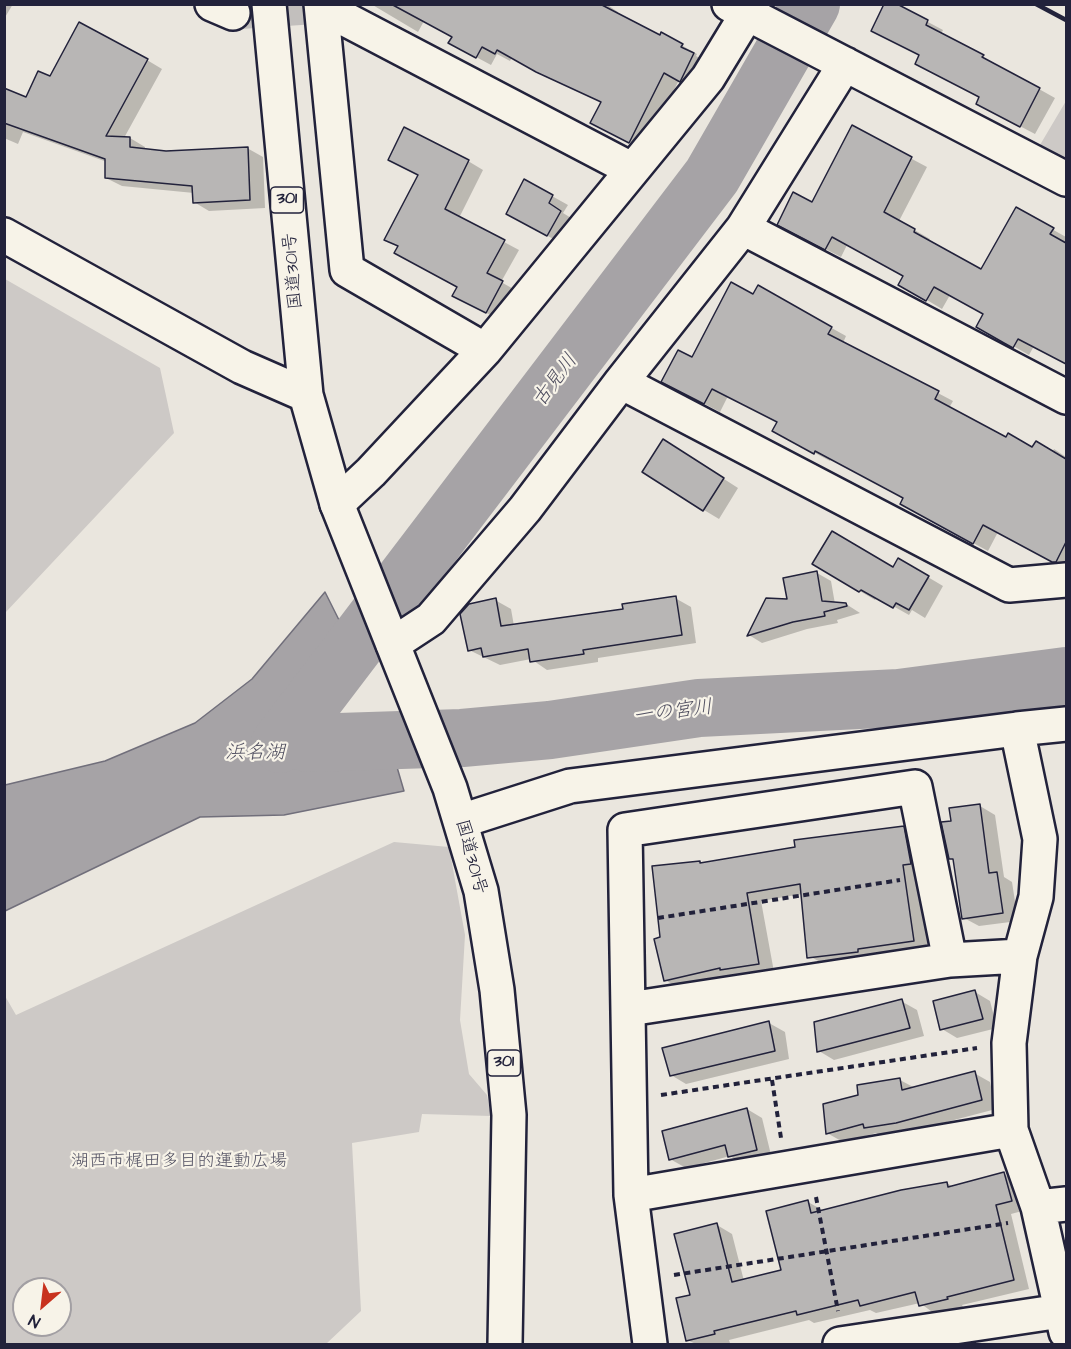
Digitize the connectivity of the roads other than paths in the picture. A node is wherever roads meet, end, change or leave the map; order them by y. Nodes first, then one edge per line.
1 (269, 4) edge
2 (321, 6) edge
3 (746, 13) edge
4 (845, 64) junction
5 (631, 169) junction
6 (1066, 179) edge
7 (743, 228) junction
8 (4, 235) edge
9 (485, 350) junction
10 (621, 382) junction
11 (306, 394) junction
12 (1066, 397) edge
13 (337, 504) junction
14 (1066, 580) edge
15 (390, 637) junction
16 (1066, 724) edge
17 (1017, 729) junction
18 (461, 821) junction
19 (1020, 956) junction
20 (950, 960) junction
21 (630, 1010) junction
22 (1011, 1130) junction
23 (631, 1195) junction
24 (1049, 1210) edge
25 (1064, 1321) edge
26 (506, 1344) edge
27 (650, 1344) edge
28 (842, 1344) edge

1 - 11 main road, 国道301号 / 301
2 - 5 main road
2 - 9 main road
3 - 4 main road
3 - 5 main road
4 - 6 main road
4 - 7 main road
5 - 9 main road
7 - 10 main road
7 - 12 main road
8 - 11 main road
9 - 13 main road
10 - 14 main road
10 - 15 main road
11 - 13 main road, 国道301号 / 301
13 - 15 main road, 国道301号 / 301
15 - 18 main road, 国道301号 / 301
16 - 17 main road
17 - 18 main road
17 - 19 main road
18 - 26 main road, 国道301号 / 301
19 - 20 main road
19 - 22 main road
20 - 21 main road
20 - 21 main road
21 - 23 main road
22 - 23 main road
22 - 24 main road
23 - 27 main road
24 - 25 main road
25 - 28 main road

